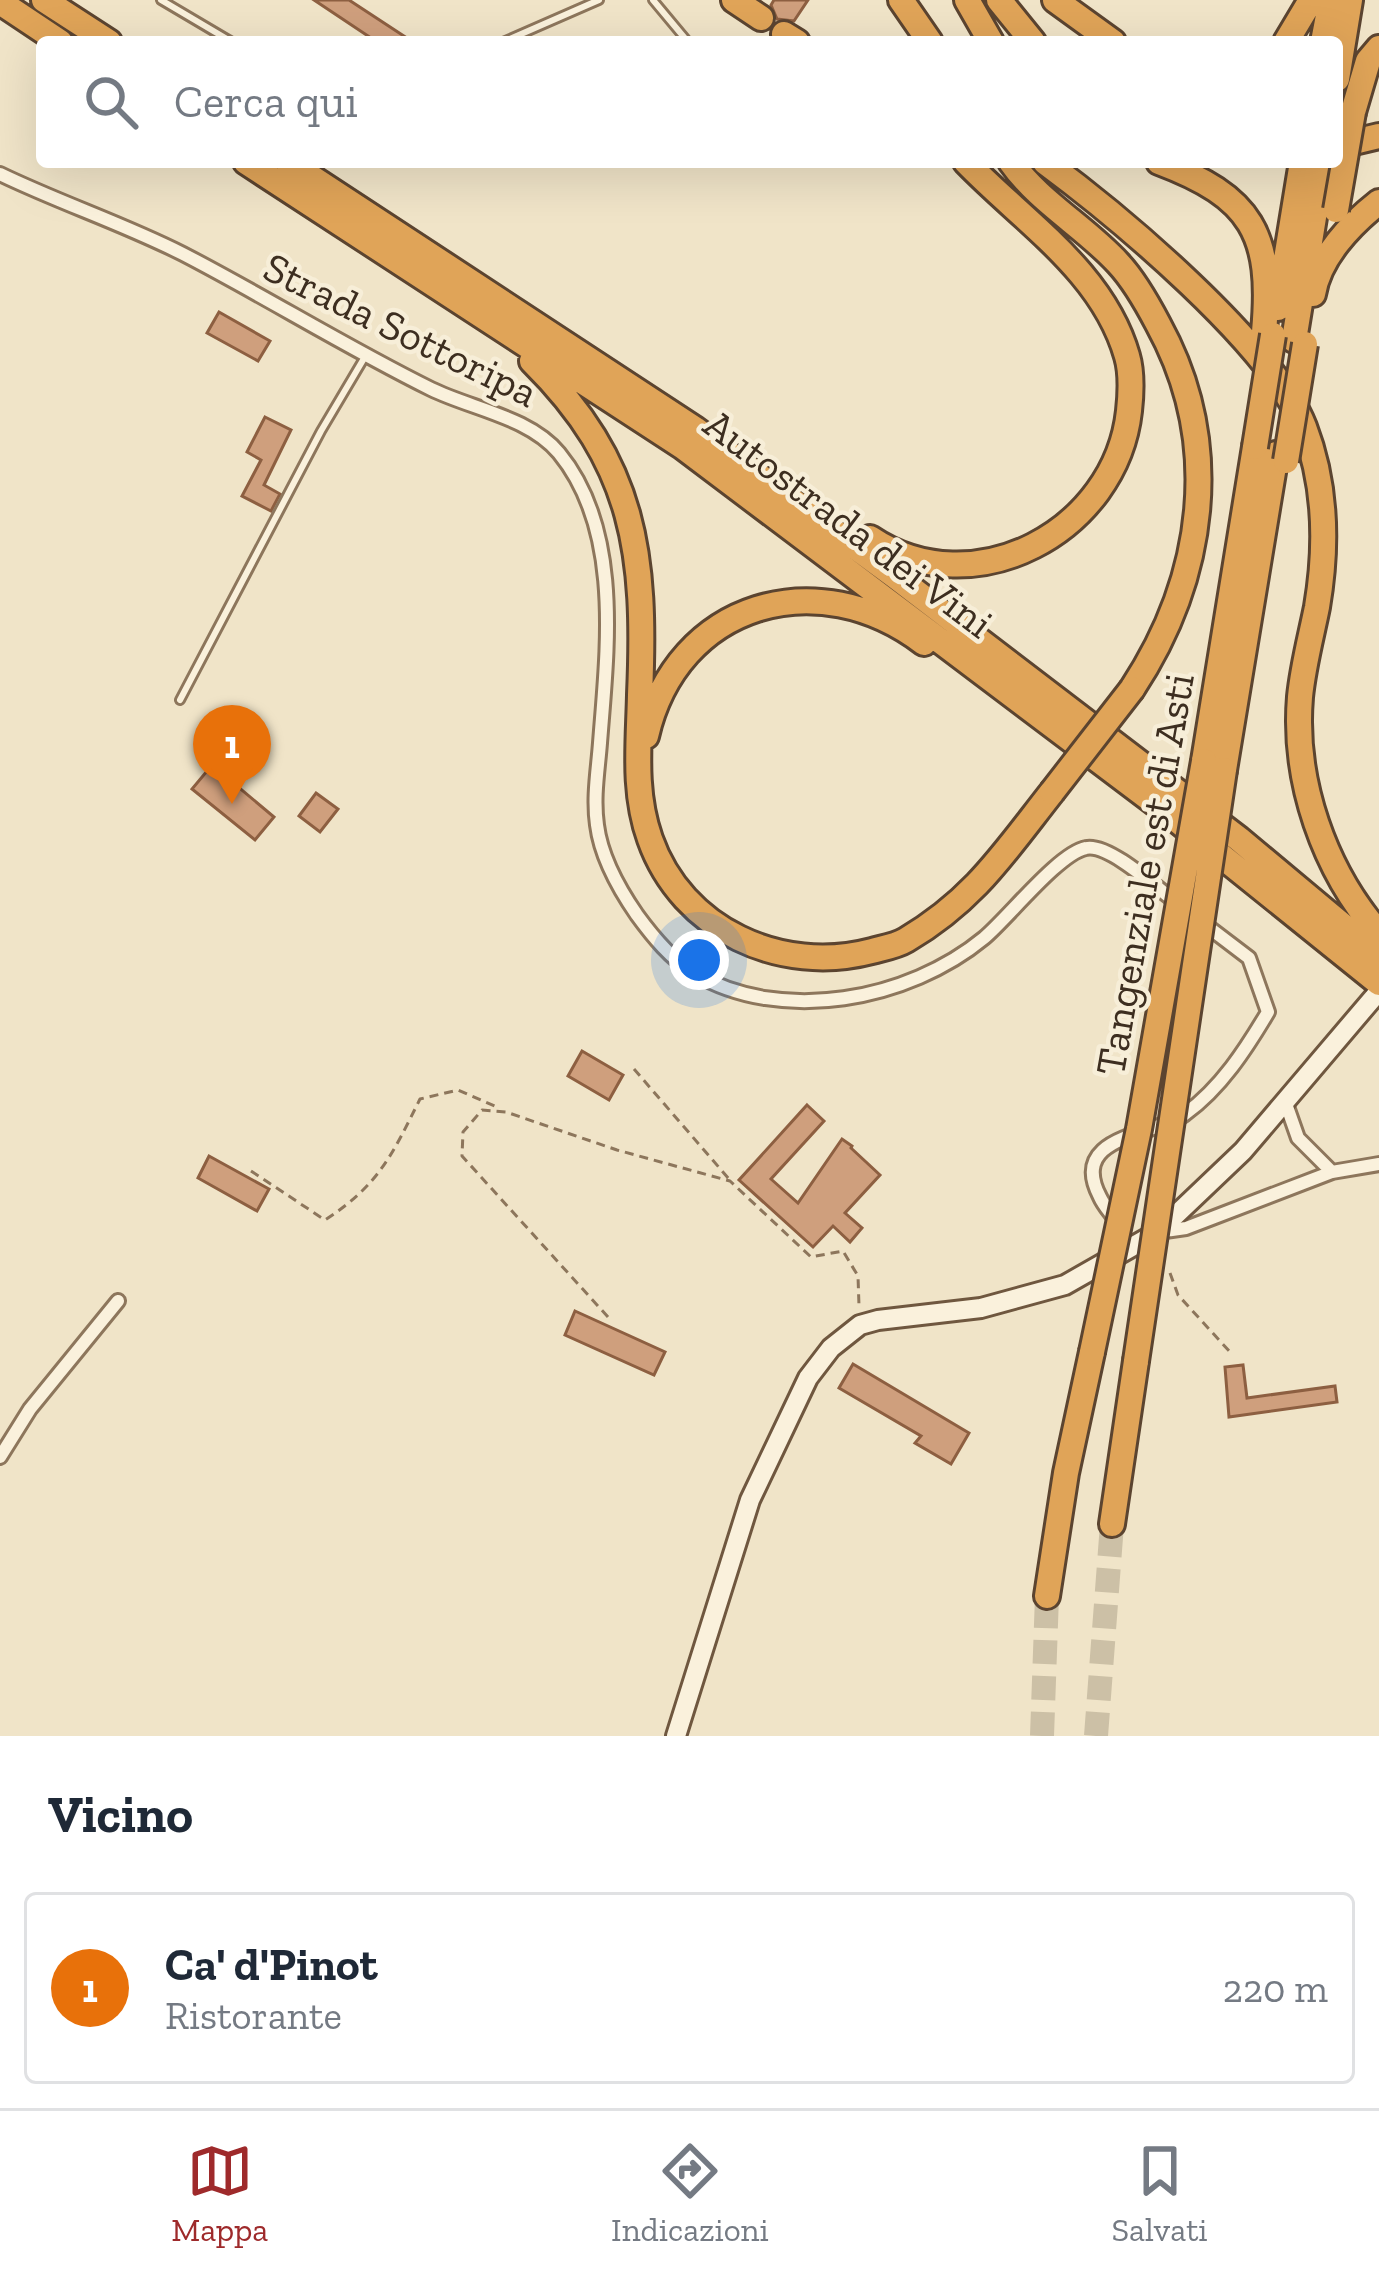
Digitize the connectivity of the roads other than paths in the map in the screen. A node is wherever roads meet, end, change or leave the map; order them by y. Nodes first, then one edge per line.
1 (44, 0) edge
2 (161, 0) edge
3 (599, 0) edge
4 (653, 0) edge
5 (734, 0) edge
6 (901, 0) edge
7 (967, 0) edge
8 (999, 0) edge
9 (1055, 0) edge
10 (1311, 0) edge
11 (1330, 0) edge
12 (1350, 0) edge
13 (0, 2) edge
14 (761, 18) dead end
15 (51, 36) edge
16 (100, 36) edge
17 (222, 36) edge
18 (516, 36) edge
19 (683, 36) edge
20 (926, 36) edge
21 (988, 36) edge
22 (1028, 36) edge
23 (1105, 36) edge
24 (1290, 36) edge
25 (1324, 36) edge
26 (1343, 43) edge
27 (1379, 48) edge
28 (1379, 136) edge
29 (1343, 137) edge
30 (1343, 145) edge
31 (239, 168) edge
32 (254, 168) edge
33 (297, 168) edge
34 (975, 168) edge
35 (980, 168) edge
36 (1017, 168) edge
37 (1052, 168) edge
38 (1172, 168) edge
39 (1304, 168) edge
40 (1322, 168) edge
41 (1331, 168) edge
42 (0, 174) edge
43 (1379, 202) edge
44 (1316, 206) junction
45 (1069, 219) junction
46 (1315, 280) junction
47 (1284, 337) junction
48 (366, 356) junction
49 (695, 429) junction
50 (180, 700) dead end
51 (1214, 765) junction
52 (638, 773) junction
53 (1163, 809) junction
54 (1379, 933) edge
55 (1379, 956) edge
56 (1379, 987) edge
57 (1285, 1101) junction
58 (1379, 1164) edge
59 (1332, 1172) junction
60 (1162, 1232) junction
61 (1128, 1250) junction
62 (118, 1301) dead end
63 (0, 1457) edge
64 (1112, 1524) tunnel mouth
65 (1048, 1596) tunnel mouth
66 (676, 1736) edge

1 - 16 highway
2 - 17 lane
3 - 18 lane
4 - 19 lane
5 - 14 highway
6 - 20 highway
7 - 21 highway
8 - 22 highway
9 - 23 highway
10 - 24 highway
11 - 25 highway
12 - 26 highway
13 - 15 highway
27 - 29 highway, bridge
28 - 30 highway
31 - 52 highway
32 - 53 highway, Autostrada dei Vini
33 - 49 highway, Autostrada dei Vini
34 - 49 highway
35 - 45 highway
36 - 45 highway
37 - 54 highway
38 - 47 highway
39 - 44 highway, Tangenziale est di Asti
40 - 44 highway, Tangenziale est di Asti
41 - 44 highway, bridge
42 - 48 street, Strada Sottoripa
43 - 46 highway
44 - 46 highway
44 - 47 highway, Tangenziale est di Asti
45 - 52 highway, bridge
46 - 47 highway
47 - 51 highway, Tangenziale est di Asti
48 - 50 lane
48 - 61 street, Strada Sottoripa
49 - 55 highway, Autostrada dei Vini
51 - 64 highway, Tangenziale est di Asti, bridge
51 - 65 highway, Tangenziale est di Asti, bridge
52 - 53 highway
53 - 56 highway, Autostrada dei Vini
56 - 57 street
57 - 59 street
57 - 60 street
58 - 59 street
59 - 60 street
60 - 61 street
61 - 66 street
62 - 63 street

